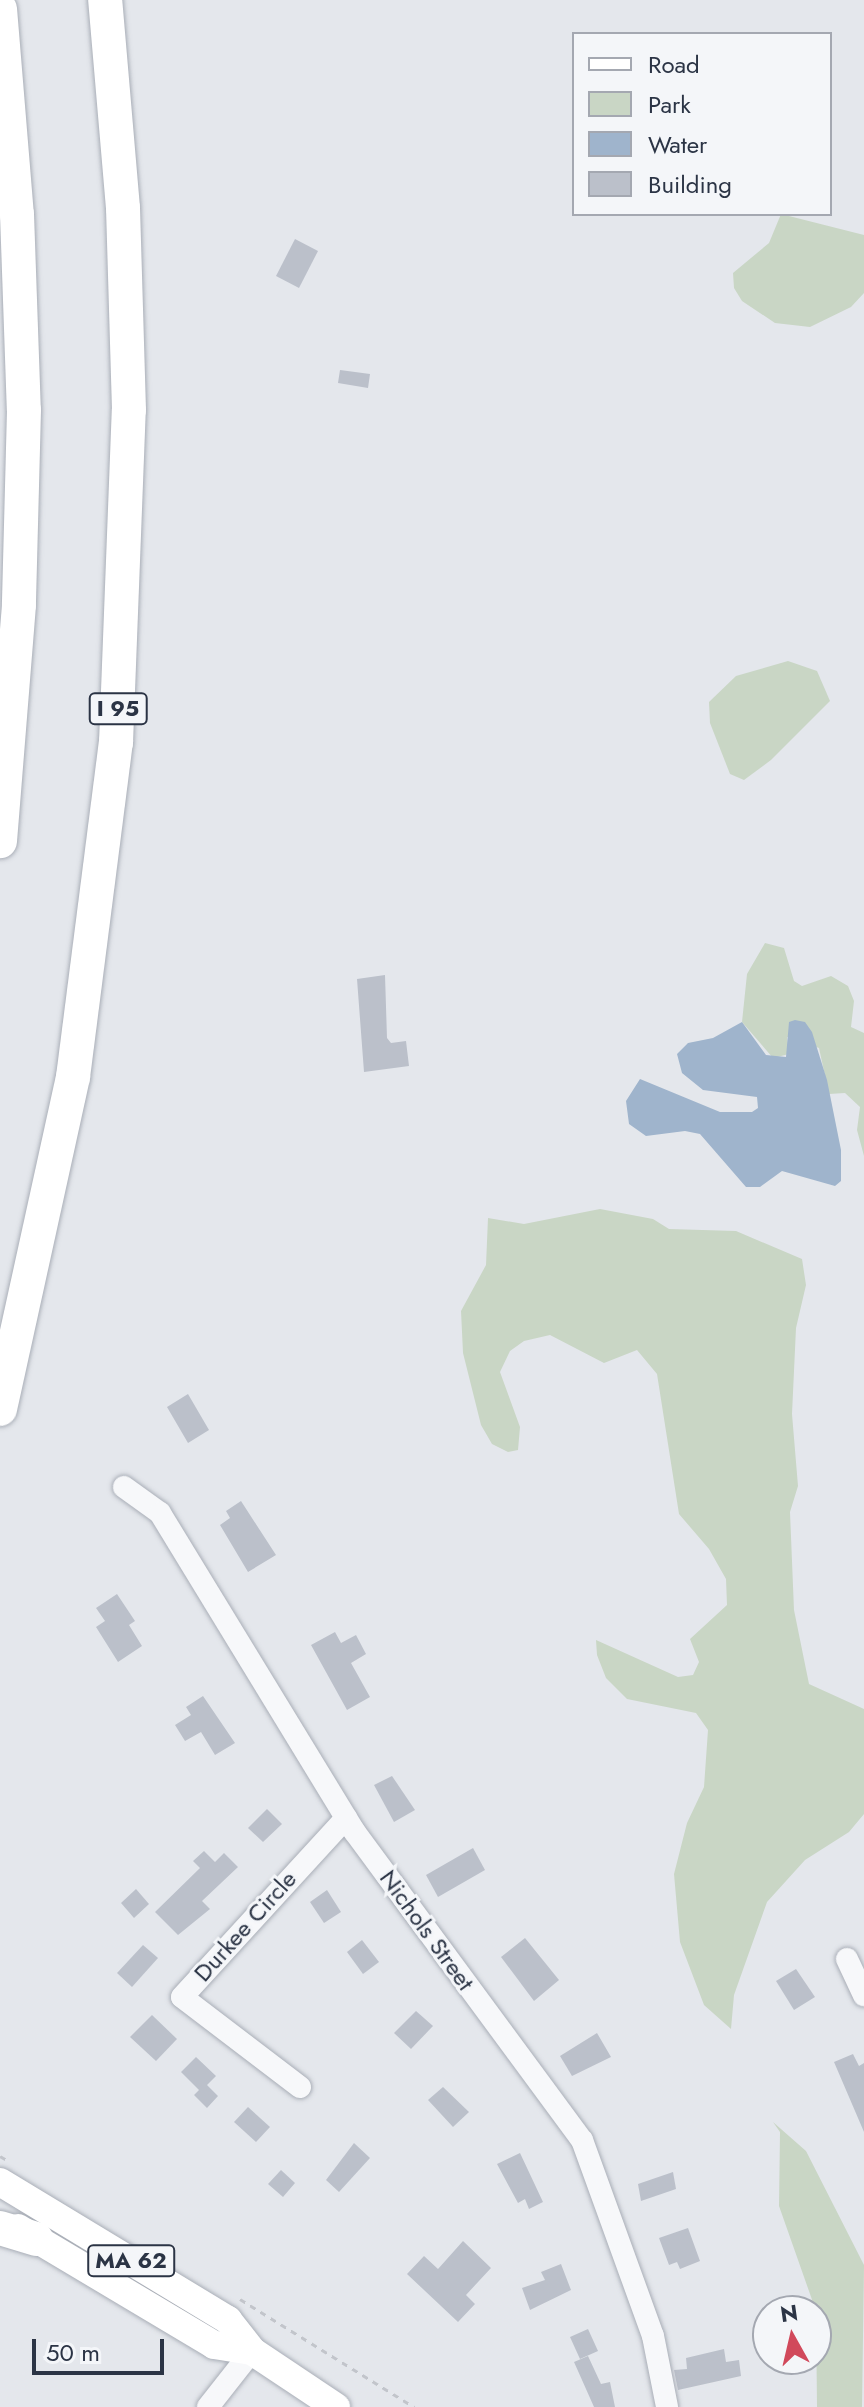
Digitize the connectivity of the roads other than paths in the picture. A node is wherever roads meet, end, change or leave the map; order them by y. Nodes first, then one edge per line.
1 (105, 0) edge
2 (0, 9) edge
3 (0, 841) edge
4 (0, 1409) edge
5 (124, 1487) dead end
6 (346, 1818) junction
7 (847, 1959) dead end
8 (864, 1995) edge
9 (300, 2087) dead end
10 (0, 2182) edge
11 (0, 2217) edge
12 (0, 2228) edge
13 (36, 2239) junction
14 (252, 2351) junction
15 (208, 2407) edge
16 (336, 2407) edge
17 (667, 2407) edge

1 - 4 highway, I 95
2 - 3 highway
5 - 6 street, Nichols Street
6 - 9 street, Durkee Circle
6 - 17 street, Nichols Street
7 - 8 street
10 - 14 main road, MA 62
11 - 13 main road, MA 62
12 - 13 highway
13 - 14 main road, MA 62
14 - 15 street
14 - 16 main road, MA 62

